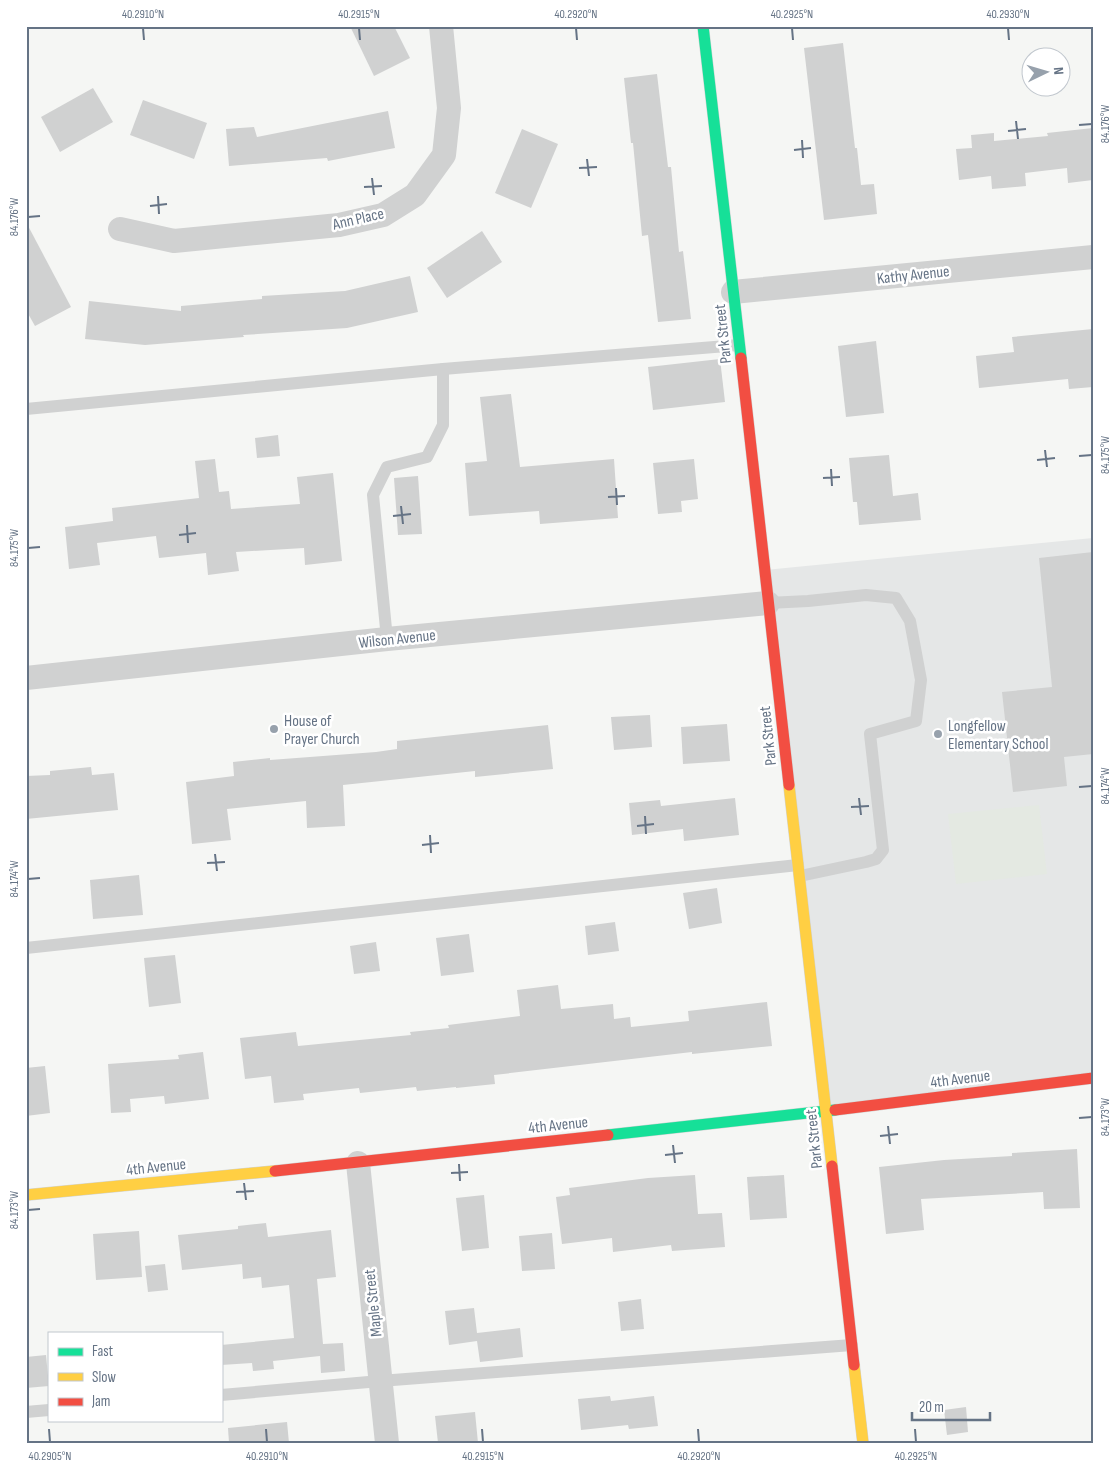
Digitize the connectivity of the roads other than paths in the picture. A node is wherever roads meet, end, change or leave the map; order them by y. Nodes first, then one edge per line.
1 (441, 26) edge
2 (703, 26) edge
3 (120, 229) dead end
4 (1093, 256) edge
5 (733, 292) junction
6 (739, 345) junction
7 (443, 369) junction
8 (26, 409) edge
9 (768, 603) junction
10 (387, 639) junction
11 (26, 678) edge
12 (799, 871) junction
13 (26, 948) edge
14 (1093, 1078) edge
15 (826, 1111) junction
16 (358, 1163) junction
17 (26, 1195) edge
18 (852, 1345) junction
19 (380, 1381) junction
20 (222, 1395) edge
21 (48, 1410) edge
22 (26, 1412) edge
23 (387, 1443) edge
24 (863, 1443) edge

1 - 3 street, Ann Place
2 - 5 street, Park Street
4 - 5 street, Kathy Avenue
5 - 6 street, Park Street
6 - 7 lane
6 - 9 street, Park Street
7 - 8 lane
7 - 10 lane
9 - 10 street, Wilson Avenue
9 - 12 street, Park Street
9 - 12 lane
10 - 11 street, Wilson Avenue
12 - 13 lane
12 - 15 street, Park Street
14 - 15 street, 4th Avenue
15 - 16 street, 4th Avenue
15 - 18 street, Park Street
16 - 17 street, 4th Avenue
16 - 19 street, Maple Street
18 - 19 lane
18 - 24 street, Park Street
19 - 20 lane
19 - 23 street, Maple Street
21 - 22 lane

